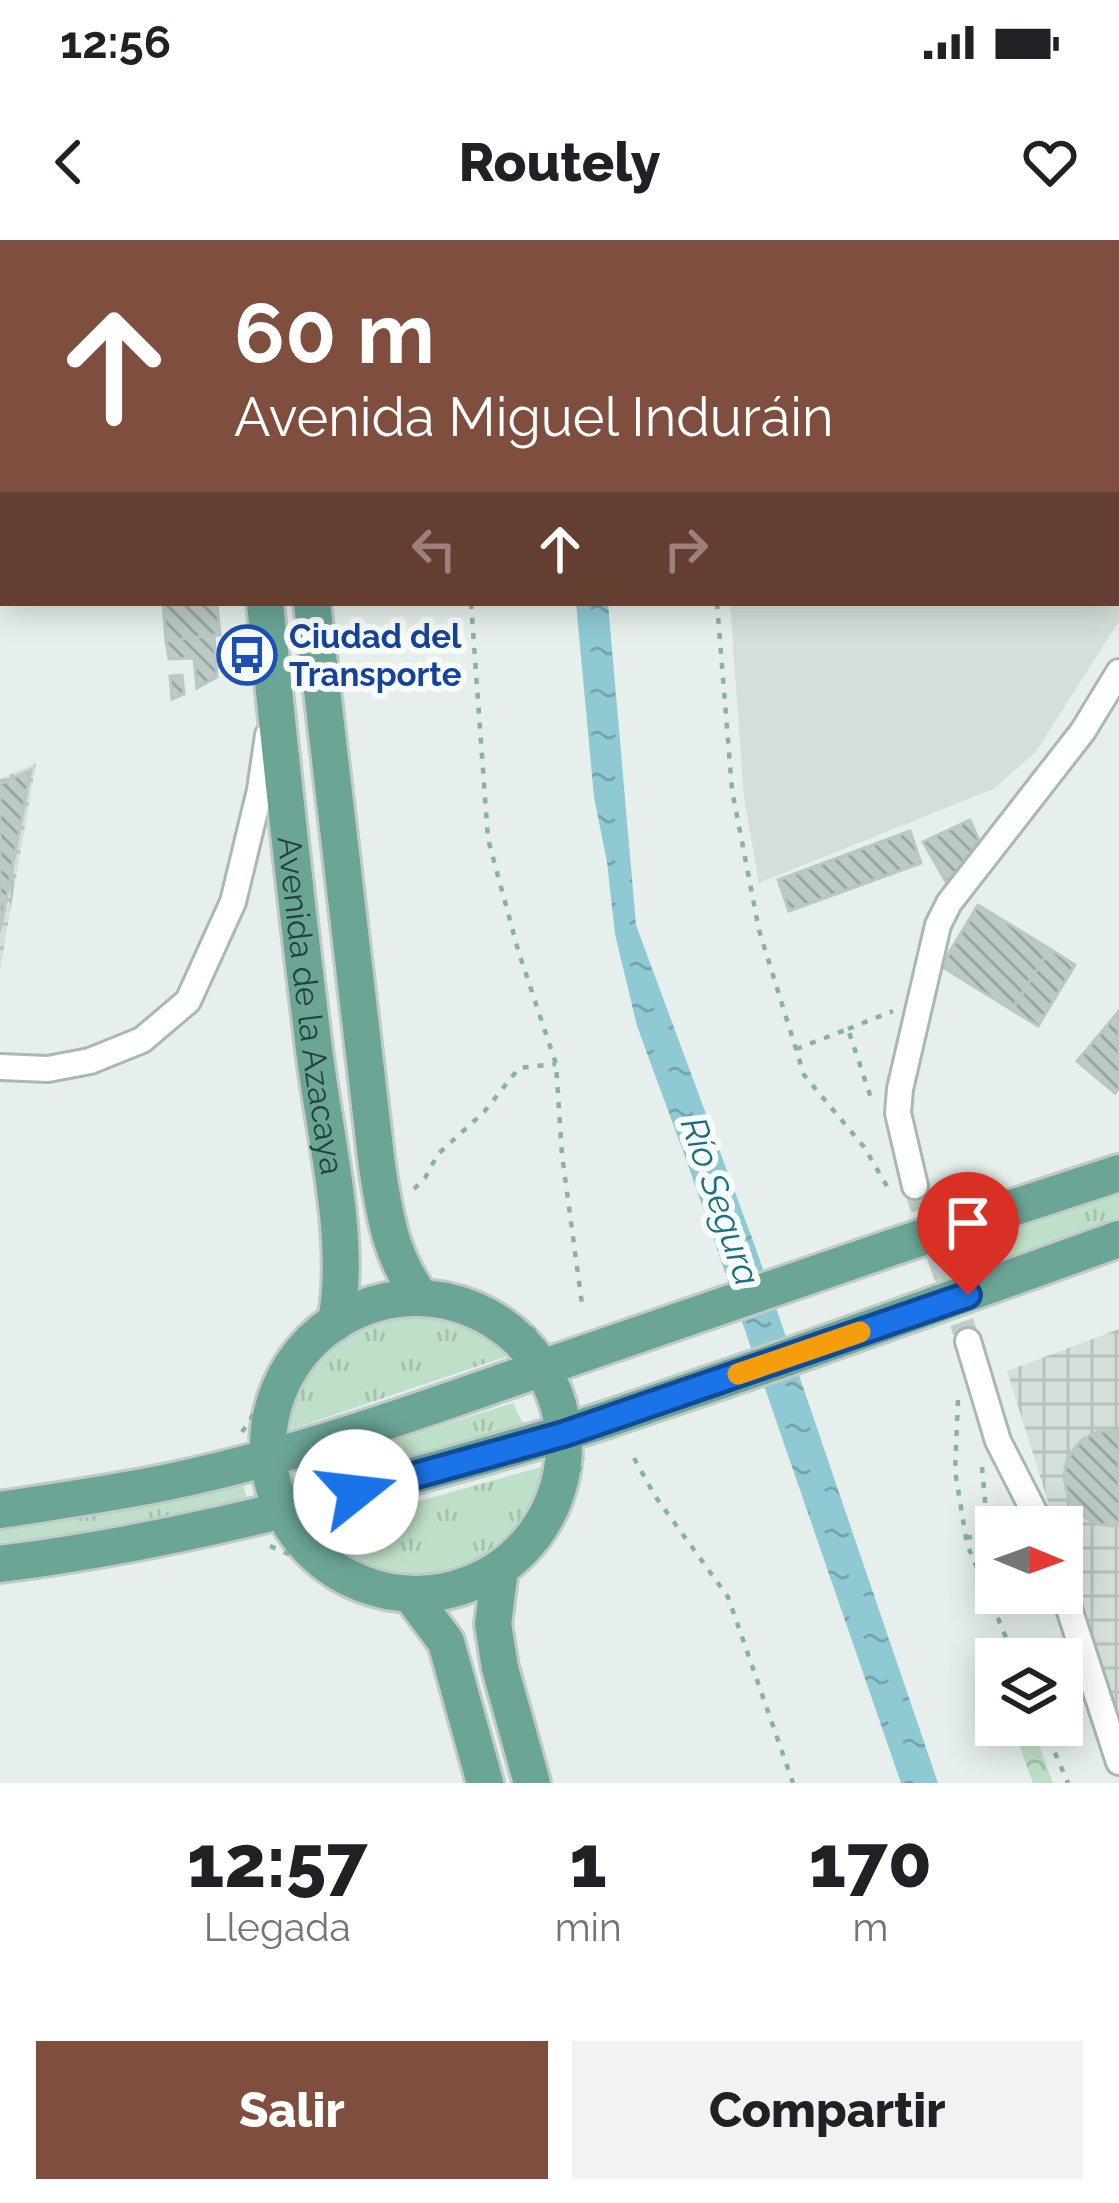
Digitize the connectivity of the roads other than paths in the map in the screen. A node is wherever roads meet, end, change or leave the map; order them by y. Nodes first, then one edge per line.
1 (265, 606) edge
2 (312, 606) edge
3 (1119, 672) edge
4 (274, 691) junction
5 (0, 1067) edge
6 (1119, 1173) edge
7 (903, 1189) tunnel mouth
8 (1119, 1239) edge
9 (421, 1298) junction
10 (336, 1322) junction
11 (968, 1341) tunnel mouth
12 (543, 1369) junction
13 (564, 1434) junction
14 (269, 1457) junction
15 (1031, 1506) edge
16 (0, 1510) edge
17 (283, 1510) junction
18 (0, 1564) edge
19 (500, 1568) junction
20 (411, 1595) junction
21 (1071, 1614) edge
22 (1119, 1762) edge
23 (485, 1783) edge
24 (532, 1783) edge

1 - 4 main road, Avenida de la Azacaya
2 - 9 main road, Avenida de la Azacaya
3 - 7 street
4 - 5 street
4 - 10 main road, Avenida de la Azacaya
6 - 12 main road, bridge
8 - 13 main road, bridge
9 - 10 main road
9 - 12 main road
10 - 14 main road
11 - 15 street
12 - 13 main road
12 - 14 main road
13 - 17 main road
13 - 19 main road
14 - 16 main road
14 - 17 main road
17 - 18 main road
17 - 20 main road
19 - 20 main road
19 - 24 main road
20 - 23 main road
21 - 22 street

